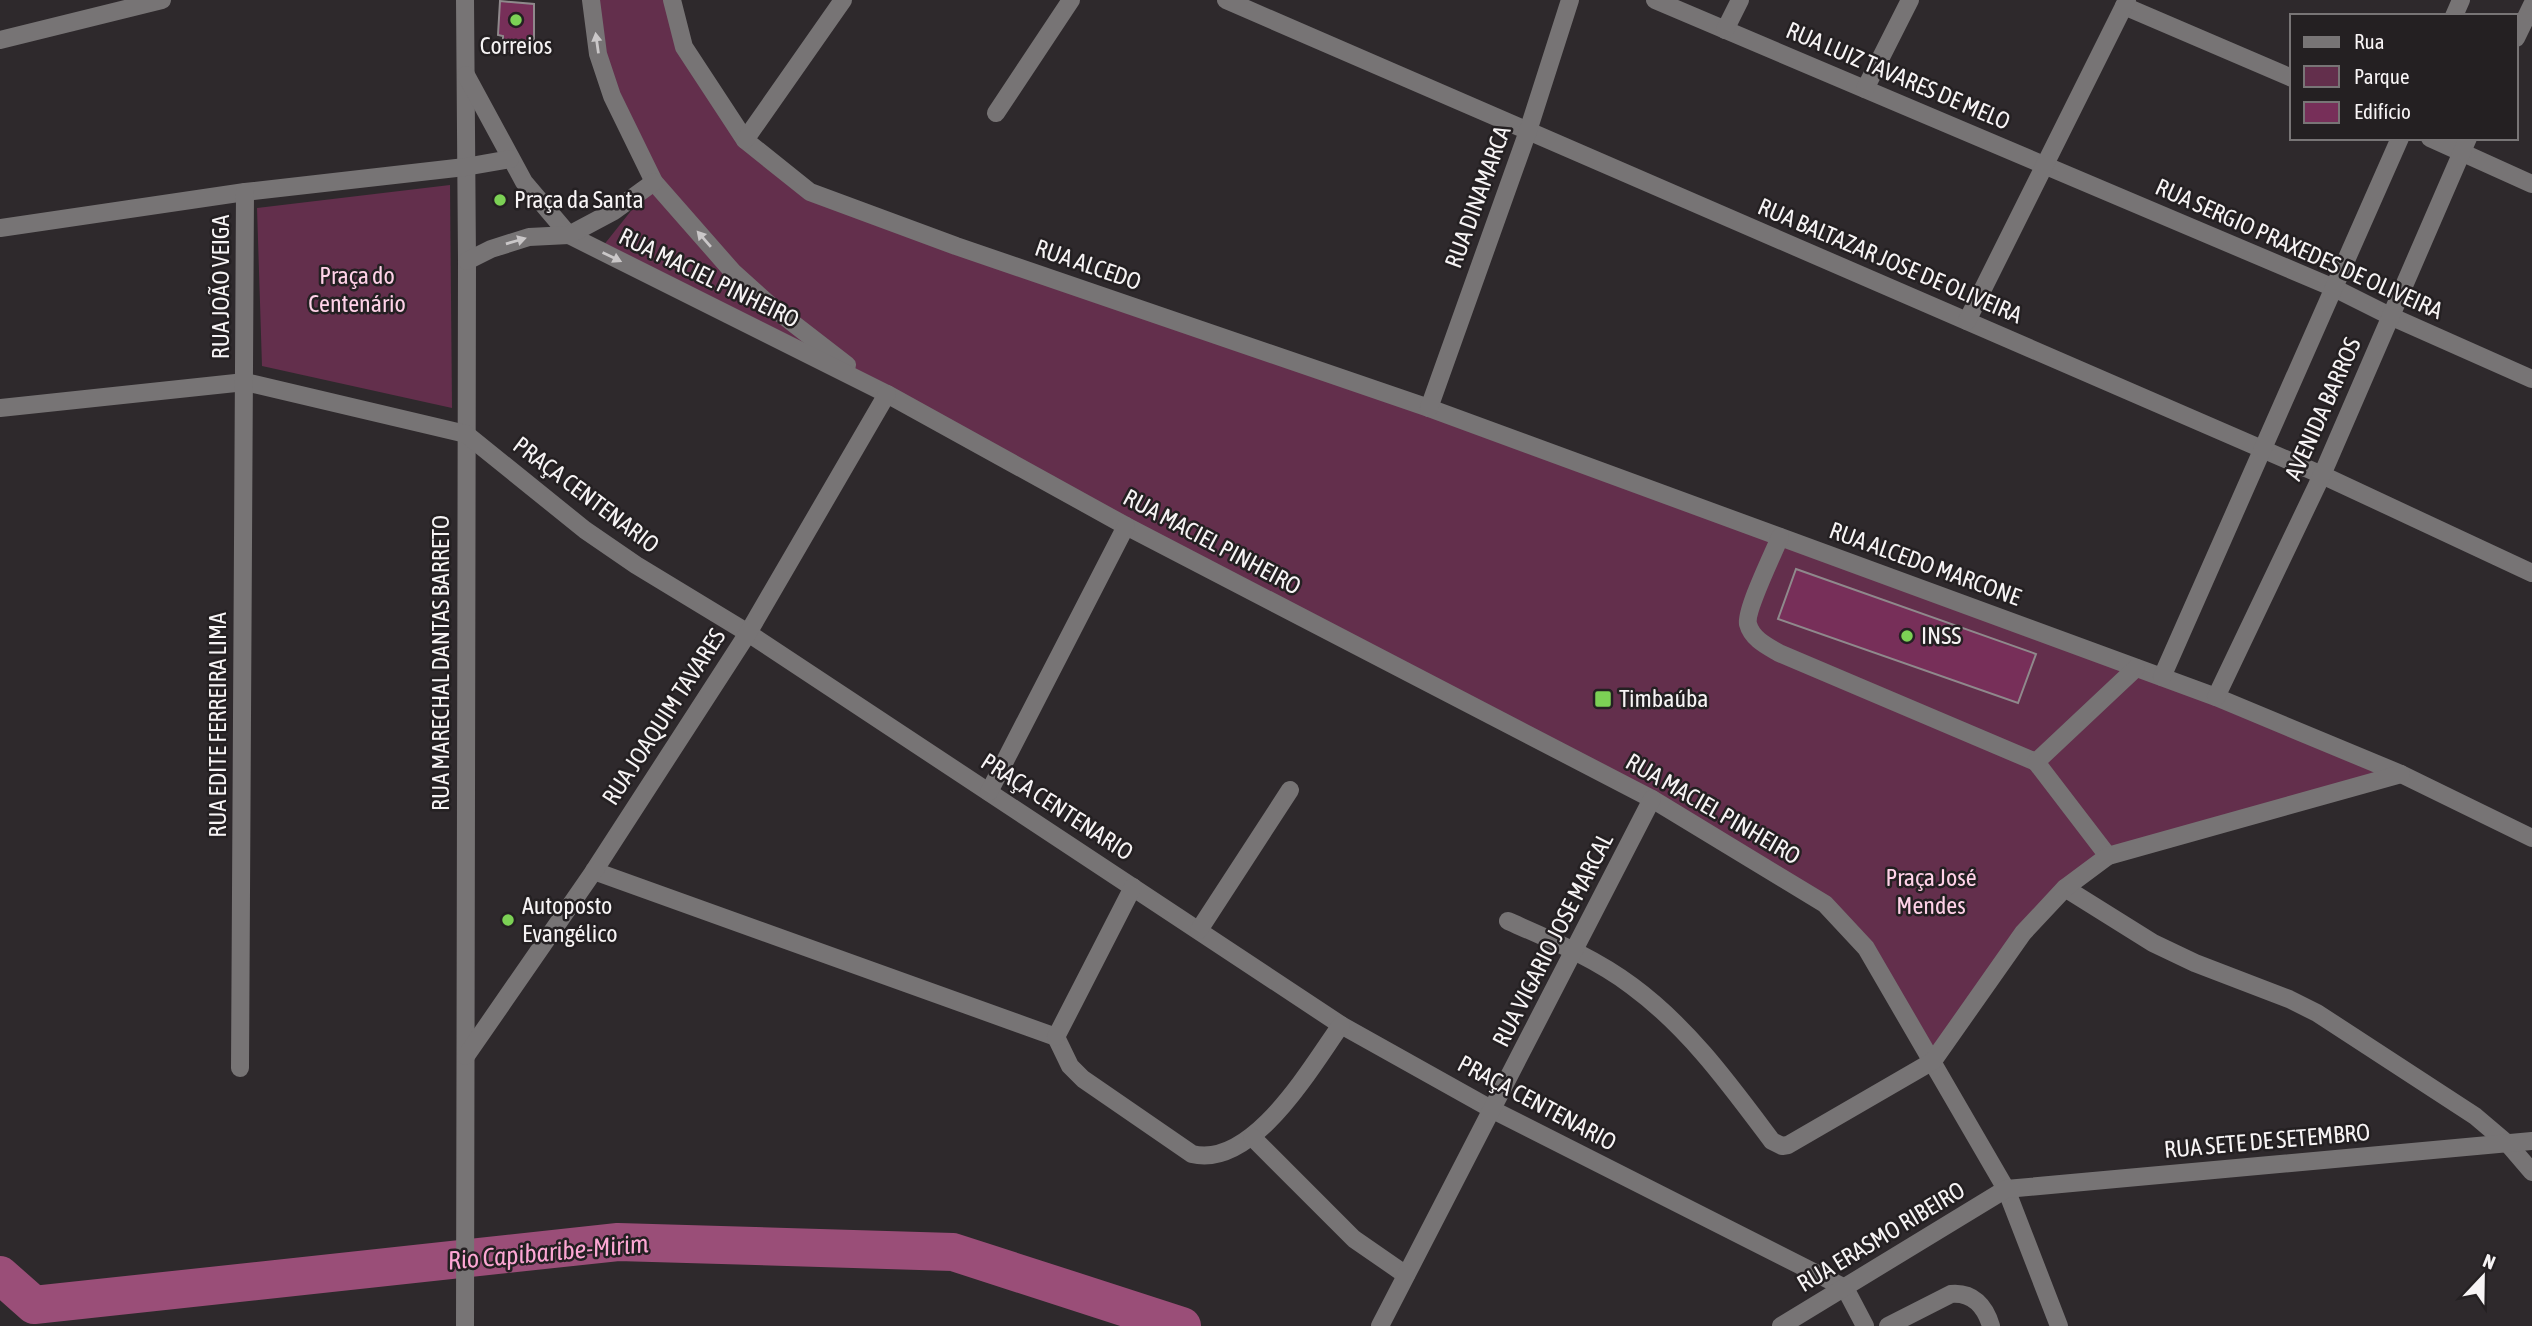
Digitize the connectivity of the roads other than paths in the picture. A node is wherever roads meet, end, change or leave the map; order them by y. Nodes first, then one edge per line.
1 (162, 0) edge
2 (464, 0) edge
3 (591, 0) edge
4 (672, 0) edge
5 (844, 0) edge
6 (1071, 0) edge
7 (1226, 0) edge
8 (1570, 0) edge
9 (1655, 0) edge
10 (1740, 0) edge
11 (1910, 0) edge
12 (2532, 2) edge
13 (2125, 3) edge
14 (1725, 30) junction
15 (2518, 34) edge
16 (0, 40) edge
17 (466, 75) junction
18 (2290, 77) edge
19 (1865, 89) junction
20 (996, 113) dead end
21 (1528, 131) junction
22 (745, 140) junction
23 (2399, 140) edge
24 (2438, 140) edge
25 (2464, 146) edge
26 (510, 159) junction
27 (2045, 165) junction
28 (465, 167) junction
29 (654, 182) junction
30 (2532, 184) edge
31 (245, 192) junction
32 (0, 228) edge
33 (569, 235) junction
34 (467, 261) junction
35 (2334, 288) junction
36 (2390, 316) junction
37 (1967, 321) junction
38 (2532, 379) edge
39 (245, 382) junction
40 (887, 394) junction
41 (0, 408) edge
42 (1429, 408) junction
43 (466, 435) junction
44 (2262, 449) junction
45 (2322, 475) junction
46 (1126, 526) junction
47 (1780, 537) junction
48 (2532, 573) edge
49 (748, 633) junction
50 (2136, 668) junction
51 (2162, 677) junction
52 (2217, 697) junction
53 (2036, 762) junction
54 (2401, 774) junction
55 (1290, 790) dead end
56 (989, 792) junction
57 (1652, 799) junction
58 (2532, 838) edge
59 (2108, 856) junction
60 (594, 871) junction
61 (1133, 887) junction
62 (2065, 888) junction
63 (1508, 921) dead end
64 (1199, 930) junction
65 (1574, 950) junction
66 (1341, 1025) junction
67 (1056, 1037) junction
68 (466, 1056) junction
69 (1933, 1061) junction
70 (240, 1068) dead end
71 (1493, 1110) junction
72 (1252, 1137) junction
73 (2532, 1141) edge
74 (2508, 1144) junction
75 (2532, 1172) edge
76 (2006, 1189) junction
77 (1406, 1275) junction
78 (1845, 1288) junction
79 (465, 1326) edge
80 (1380, 1326) edge
81 (1781, 1326) edge
82 (1865, 1326) edge
83 (1888, 1326) edge
84 (1991, 1326) edge
85 (2059, 1326) edge

1 - 16 street
2 - 17 street, RUA MARECHAL DANTAS BARRETO
29 -> 3 street
4 - 22 street, RUA ALCEDO
5 - 22 street
6 - 20 street
7 - 21 street, RUA BALTAZAR JOSE DE OLIVEIRA
8 - 21 street, RUA DINAMARCA
9 - 14 street, RUA LUIZ TAVARES DE MELO
10 - 14 street
11 - 19 street
12 - 15 street
13 - 18 street
13 - 27 street
14 - 19 street, RUA LUIZ TAVARES DE MELO
17 - 26 street, RUA MACIEL PINHEIRO
17 - 28 street, RUA MARECHAL DANTAS BARRETO
19 - 27 street, RUA LUIZ TAVARES DE MELO
21 - 37 street, RUA BALTAZAR JOSE DE OLIVEIRA
21 - 42 street, RUA DINAMARCA
22 - 42 street, RUA ALCEDO
23 - 35 street, AVENIDA BARROS
24 - 25 street
25 - 30 street
25 - 36 street, AVENIDA BARROS
26 - 28 street
26 - 33 street, RUA MACIEL PINHEIRO
27 - 35 street, RUA SERGIO PRAXEDES DE OLIVEIRA
27 - 37 street
28 - 31 street
28 - 34 street, RUA MARECHAL DANTAS BARRETO
29 - 33 street
40 -> 29 street
31 - 32 street
31 - 39 street, RUA JOÃO VEIGA
34 -> 33 street
33 -> 40 street, RUA MACIEL PINHEIRO
34 - 43 street, RUA MARECHAL DANTAS BARRETO
35 - 36 street, RUA SERGIO PRAXEDES DE OLIVEIRA
35 - 44 street, AVENIDA BARROS
36 - 38 street, RUA SERGIO PRAXEDES DE OLIVEIRA
36 - 45 street, AVENIDA BARROS
37 - 44 street, RUA BALTAZAR JOSE DE OLIVEIRA
39 - 41 street, PRAÇA CENTENARIO
39 - 43 street, PRAÇA CENTENARIO
39 - 70 street, RUA EDITE FERREIRA LIMA
40 - 46 street, RUA MACIEL PINHEIRO
40 - 49 street, RUA JOAQUIM TAVARES
42 - 47 street, RUA ALCEDO MARCONE
43 - 49 street, PRAÇA CENTENARIO
43 - 68 street, RUA MARECHAL DANTAS BARRETO
44 - 45 street, RUA BALTAZAR JOSE DE OLIVEIRA
44 - 51 street, AVENIDA BARROS
45 - 48 street, RUA BALTAZAR JOSE DE OLIVEIRA
45 - 52 street, AVENIDA BARROS
46 - 56 street
46 - 57 street, RUA MACIEL PINHEIRO
47 - 50 street, RUA ALCEDO MARCONE
47 - 53 street
49 - 56 street, PRAÇA CENTENARIO
49 - 60 street, RUA JOAQUIM TAVARES
50 - 51 street, RUA ALCEDO MARCONE
50 - 53 street
51 - 52 street, RUA ALCEDO MARCONE
52 - 54 street, RUA ALCEDO MARCONE
53 - 59 street
54 - 58 street, RUA ALCEDO MARCONE
54 - 59 street
55 - 64 street
56 - 61 street, PRAÇA CENTENARIO
57 - 65 street, RUA VIGARIO JOSE MARCAL
57 - 69 street, RUA MACIEL PINHEIRO
59 - 62 street
60 - 67 street
60 - 68 street, RUA JOAQUIM TAVARES
61 - 64 street, PRAÇA CENTENARIO
61 - 67 street
62 - 69 street
62 - 74 street
63 - 65 street
64 - 66 street, PRAÇA CENTENARIO
65 - 69 street
65 - 71 street, RUA VIGARIO JOSE MARCAL
66 - 71 street, PRAÇA CENTENARIO
66 - 72 street
67 - 72 street
68 - 79 street, RUA MARECHAL DANTAS BARRETO
69 - 76 street, RUA MACIEL PINHEIRO
71 - 77 street, RUA VIGARIO JOSE MARCAL
71 - 78 street, PRAÇA CENTENARIO
72 - 77 street
73 - 74 street, RUA SETE DE SETEMBRO
74 - 75 street
74 - 76 street, RUA SETE DE SETEMBRO
76 - 78 street, RUA ERASMO RIBEIRO
76 - 85 street, RUA MACIEL PINHEIRO
77 - 80 street, RUA VIGARIO JOSE MARCAL
78 - 81 street, RUA ERASMO RIBEIRO
78 - 82 street
83 - 84 street

